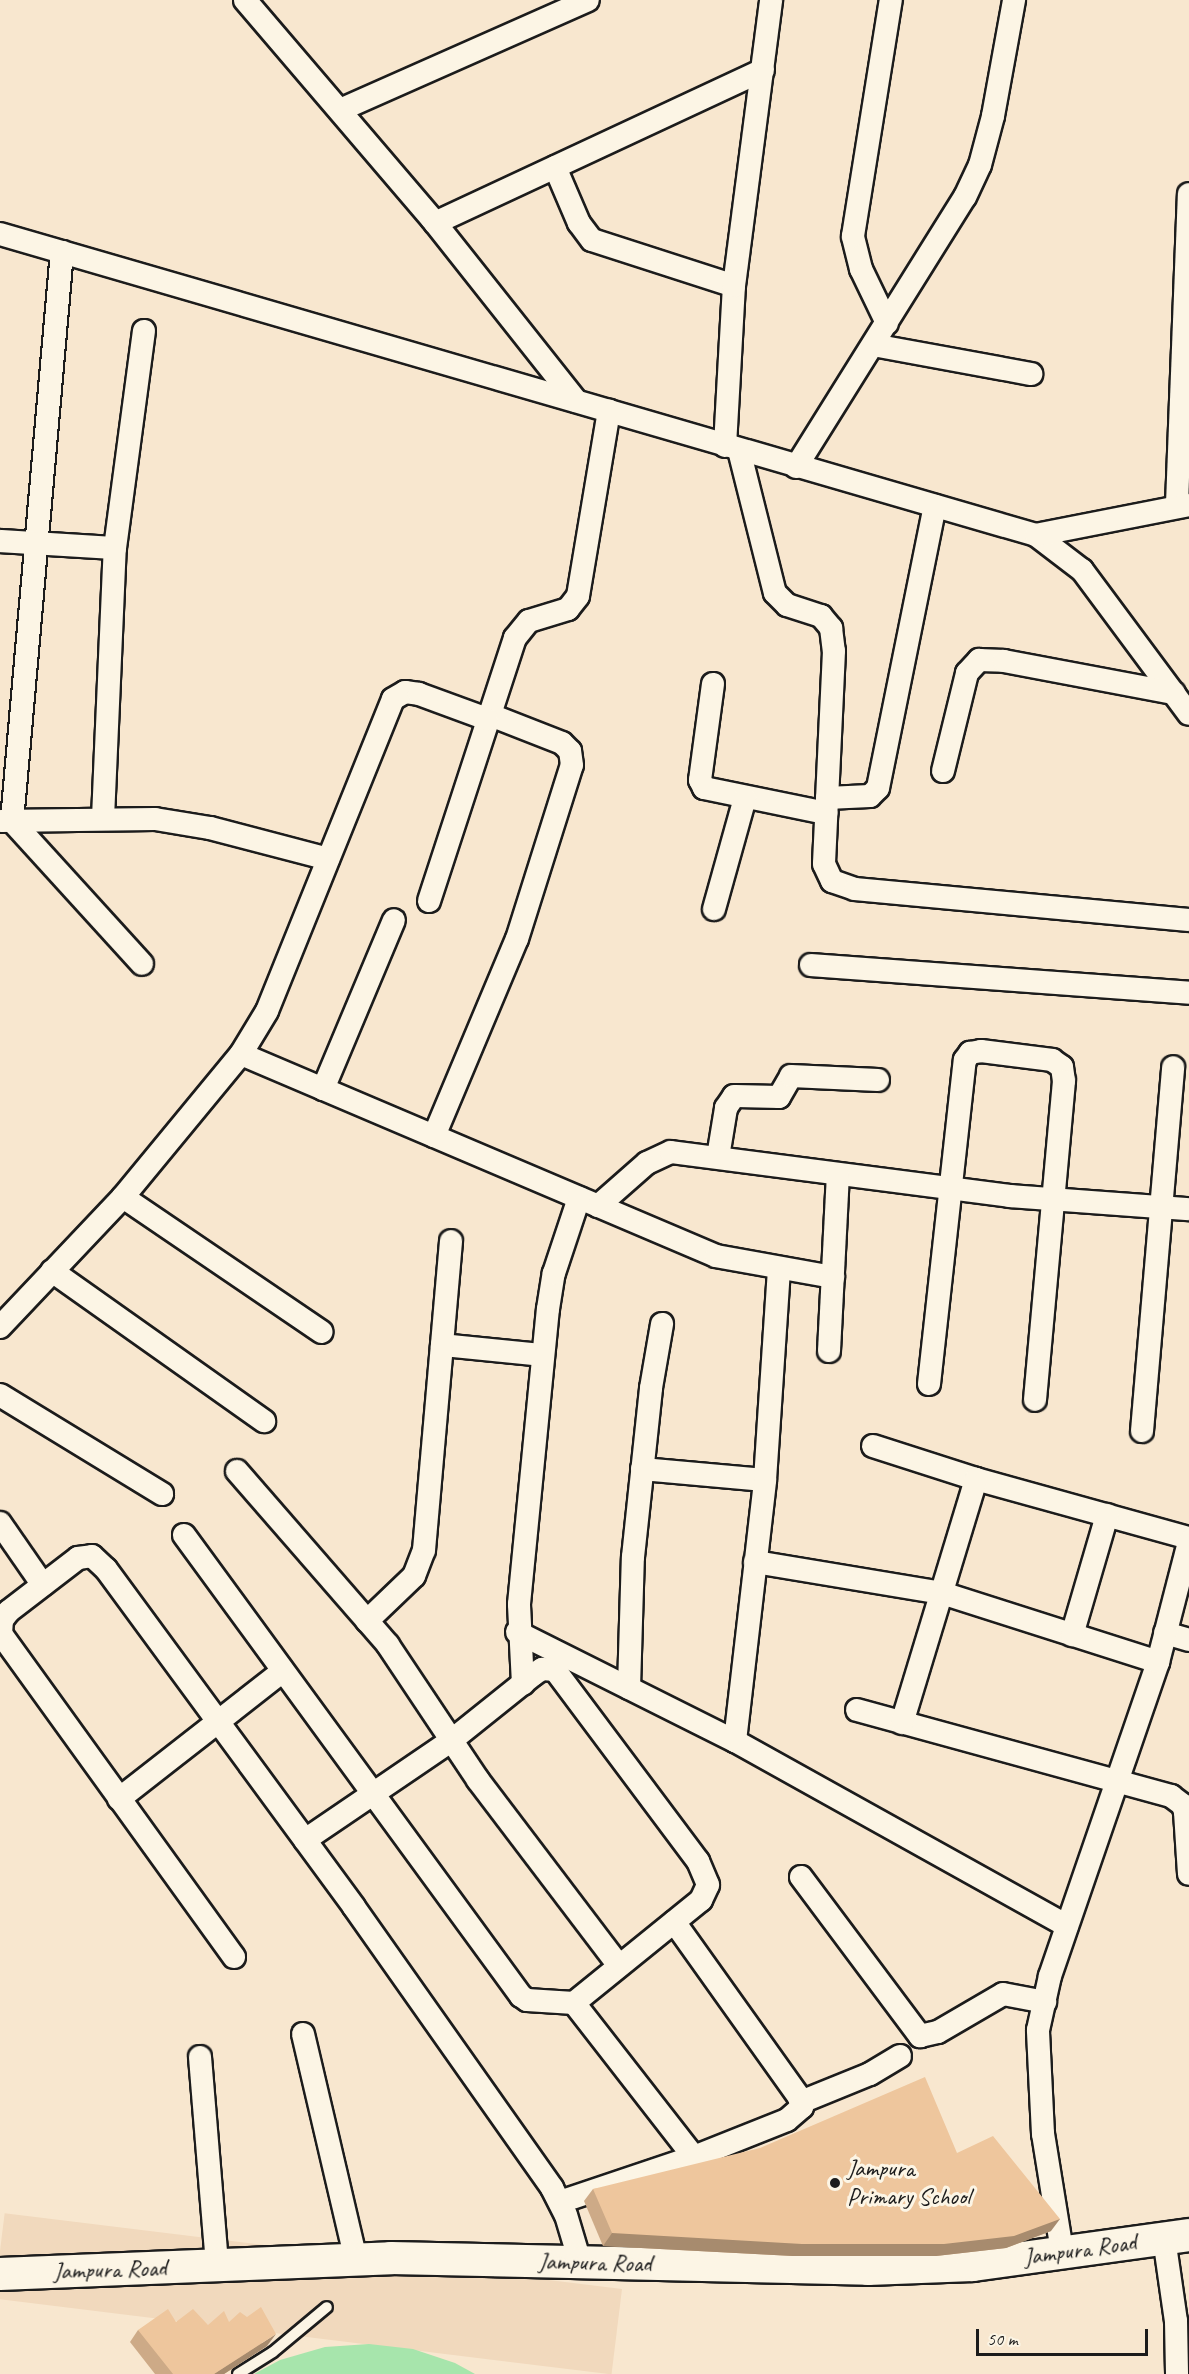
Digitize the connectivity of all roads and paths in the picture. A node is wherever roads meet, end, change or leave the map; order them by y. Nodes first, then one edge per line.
1 (245, 0) edge
2 (588, 0) edge
3 (771, 0) edge
4 (891, 0) edge
5 (1014, 0) edge
6 (764, 70) junction
7 (340, 110) junction
8 (555, 167) junction
9 (1189, 194) edge
10 (435, 223) junction
11 (0, 234) edge
12 (62, 252) junction
13 (1188, 262) edge
14 (734, 286) junction
15 (887, 322) junction
16 (144, 331) dead end
17 (873, 345) junction
18 (1032, 374) dead end
19 (576, 401) junction
20 (609, 411) junction
21 (732, 448) junction
22 (796, 466) junction
23 (1183, 505) edge
24 (935, 506) junction
25 (1036, 535) junction
26 (0, 541) edge
27 (36, 543) junction
28 (115, 548) junction
29 (712, 684) dead end
30 (1174, 693) junction
31 (1189, 714) edge
32 (488, 716) junction
33 (943, 771) dead end
34 (745, 798) junction
35 (827, 805) junction
36 (103, 818) junction
37 (6, 821) edge
38 (328, 859) junction
39 (429, 901) dead end
40 (714, 909) dead end
41 (394, 920) dead end
42 (1189, 920) edge
43 (142, 964) dead end
44 (811, 965) dead end
45 (1189, 993) edge
46 (241, 1054) junction
47 (1173, 1067) dead end
48 (878, 1080) dead end
49 (323, 1089) junction
50 (434, 1136) junction
51 (718, 1157) junction
52 (838, 1174) junction
53 (950, 1189) junction
54 (123, 1197) junction
55 (1052, 1199) junction
56 (589, 1202) junction
57 (1159, 1207) junction
58 (1189, 1209) edge
59 (451, 1241) dead end
60 (779, 1269) junction
61 (52, 1271) junction
62 (833, 1277) junction
63 (662, 1324) dead end
64 (0, 1327) edge
65 (322, 1332) dead end
66 (442, 1345) junction
67 (829, 1351) dead end
68 (543, 1355) junction
69 (929, 1384) dead end
70 (0, 1395) edge
71 (1035, 1400) dead end
72 (264, 1421) dead end
73 (1142, 1431) dead end
74 (873, 1446) dead end
75 (642, 1469) junction
76 (237, 1471) dead end
77 (976, 1479) junction
78 (765, 1480) junction
79 (162, 1494) dead end
80 (1107, 1515) junction
81 (0, 1522) edge
82 (184, 1535) dead end
83 (1189, 1540) edge
84 (755, 1563) junction
85 (43, 1585) junction
86 (942, 1593) junction
87 (367, 1621) junction
88 (517, 1632) junction
89 (1165, 1633) junction
90 (1072, 1635) junction
91 (1189, 1640) edge
92 (3, 1641) edge
93 (1158, 1662) junction
94 (284, 1671) junction
95 (522, 1683) junction
96 (629, 1688) junction
97 (857, 1710) dead end
98 (218, 1721) junction
99 (902, 1723) junction
100 (452, 1740) junction
101 (735, 1741) junction
102 (1116, 1783) junction
103 (374, 1795) junction
104 (119, 1799) junction
105 (305, 1840) junction
106 (1189, 1860) edge
107 (801, 1877) dead end
108 (674, 1922) junction
109 (1067, 1926) junction
110 (234, 1957) dead end
111 (619, 1965) junction
112 (1045, 2002) junction
113 (574, 2003) junction
114 (303, 2034) dead end
115 (900, 2056) dead end
116 (200, 2057) dead end
117 (801, 2102) junction
118 (694, 2157) junction
119 (560, 2202) junction
120 (1177, 2237) edge
121 (1062, 2251) junction
122 (356, 2260) junction
123 (580, 2262) junction
124 (217, 2265) junction
125 (0, 2274) edge
126 (327, 2307) dead end
127 (238, 2374) edge
128 (1177, 2374) edge

1 - 7 street
2 - 7 street
3 - 6 street
4 - 15 street
5 - 15 street
6 - 8 street
6 - 14 street
7 - 10 street
8 - 10 street
8 - 14 street
9 - 13 street
10 - 19 street
11 - 12 street
12 - 19 street
12 - 27 street
13 - 23 street
14 - 21 street
15 - 17 street
16 - 28 street
17 - 18 street
17 - 22 street
19 - 20 street
20 - 21 street
20 - 32 street
21 - 22 street
21 - 35 street
22 - 24 street
23 - 25 street
24 - 25 street
24 - 35 street
25 - 30 street
26 - 27 street
27 - 28 street
27 - 37 street
28 - 36 street
29 - 34 street
30 - 31 street
30 - 33 street
32 - 38 street
32 - 39 street
32 - 50 street
34 - 35 street
34 - 40 street
35 - 42 street
36 - 37 street
36 - 38 street
37 - 43 street
38 - 46 street
41 - 49 street
44 - 45 street
46 - 49 street
46 - 54 street
47 - 57 street
48 - 51 street
49 - 50 street
50 - 56 street
51 - 52 street
51 - 56 street
52 - 53 street
52 - 62 street
53 - 55 street
53 - 55 street
53 - 69 street
54 - 61 street
54 - 65 street
55 - 57 street
55 - 71 street
56 - 60 street
56 - 68 street
57 - 58 street
57 - 73 street
59 - 66 street
60 - 62 street
60 - 78 street
61 - 64 street
61 - 72 street
62 - 67 street
63 - 75 street
66 - 68 street
66 - 87 street
68 - 88 street
70 - 79 street
74 - 77 street
75 - 78 street
75 - 96 street
76 - 87 street
77 - 80 street
77 - 86 street
78 - 84 street
80 - 83 street
80 - 90 street
81 - 85 street
82 - 94 street
83 - 89 street
84 - 86 street
84 - 101 street
85 - 92 street
85 - 98 street
86 - 90 street
86 - 99 street
87 - 100 street
88 - 95 street
88 - 96 street
89 - 91 street
89 - 93 street
90 - 93 street
92 - 104 street
93 - 102 street
94 - 98 street
94 - 103 street
95 - 100 street
95 - 108 street
96 - 101 street
97 - 99 street
98 - 104 street
98 - 105 street
99 - 102 street
100 - 103 street
100 - 111 street
101 - 109 street
102 - 106 street
102 - 109 street
103 - 105 street
103 - 113 street
104 - 110 street
105 - 119 street
107 - 112 street
108 - 111 street
108 - 117 street
109 - 112 street
111 - 113 street
112 - 121 street
113 - 118 street
114 - 122 street
115 - 117 street
116 - 124 street
117 - 118 street
118 - 119 street
119 - 123 street
120 - 121 street, Jampura Road
120 - 128 street
121 - 123 street, Jampura Road
122 - 123 street, Jampura Road
122 - 124 street, Jampura Road
124 - 125 street, Jampura Road
126 - 127 lane

